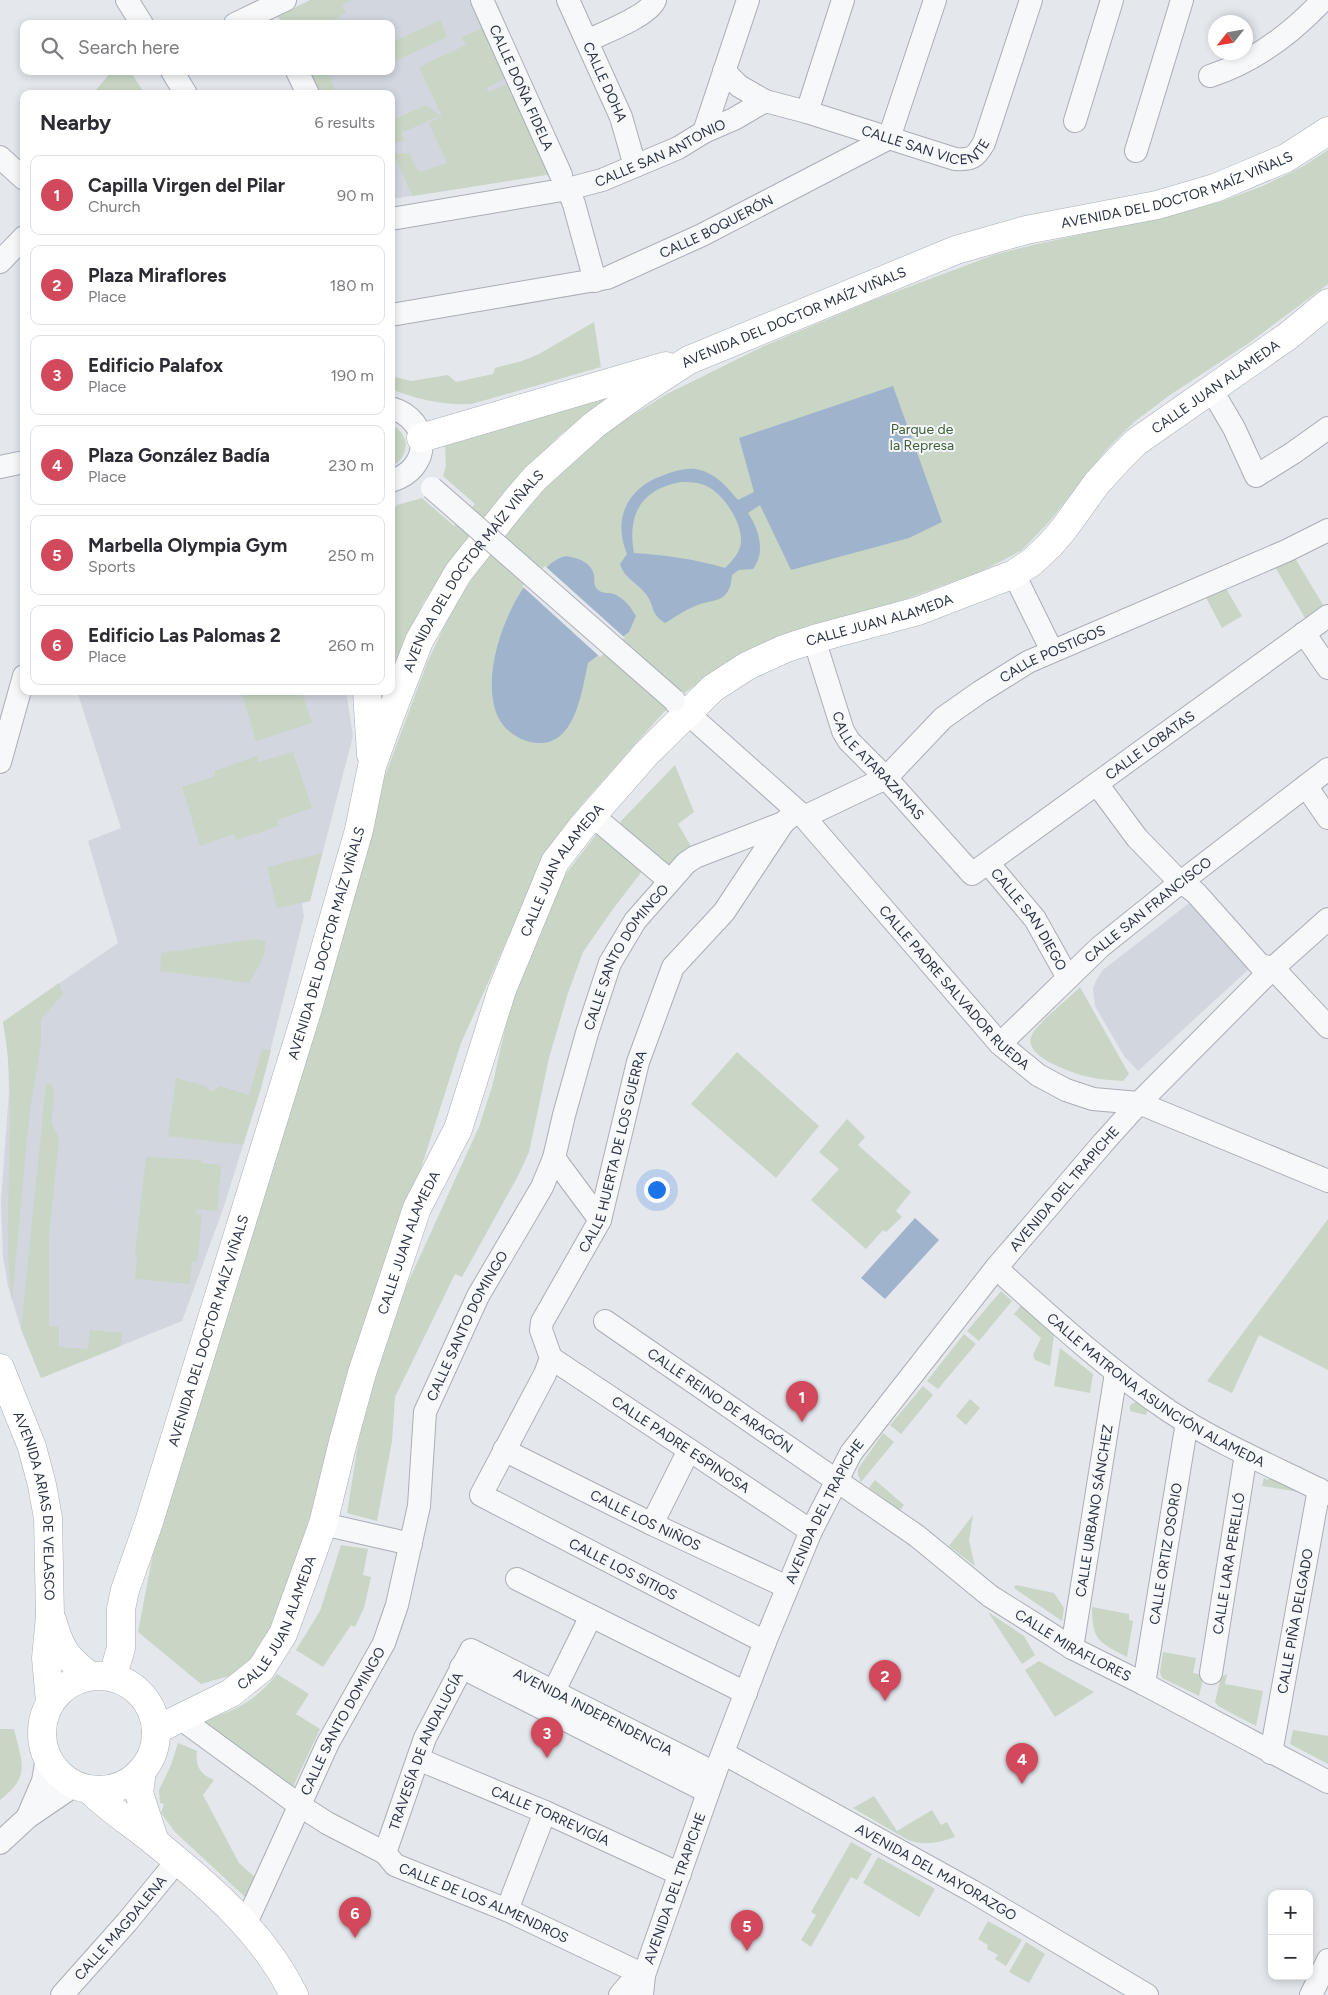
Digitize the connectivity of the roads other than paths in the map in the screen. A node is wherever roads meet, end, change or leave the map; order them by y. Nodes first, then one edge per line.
1 (127, 0) edge
2 (482, 0) edge
3 (568, 0) edge
4 (655, 0) edge
5 (748, 0) edge
6 (843, 0) edge
7 (935, 0) edge
8 (1031, 0) edge
9 (1112, 0) edge
10 (1182, 0) edge
11 (1323, 0) edge
12 (273, 8) edge
13 (140, 20) edge
14 (244, 20) edge
15 (587, 41) junction
16 (724, 70) junction
17 (174, 75) edge
18 (300, 75) edge
19 (1210, 76) dead end
20 (184, 90) edge
21 (306, 90) edge
22 (765, 101) junction
23 (808, 112) junction
24 (1075, 121) dead end
25 (1328, 131) edge
26 (704, 132) junction
27 (889, 138) junction
28 (1136, 151) dead end
29 (0, 156) edge
30 (635, 166) junction
31 (20, 175) edge
32 (564, 182) junction
33 (395, 218) edge
34 (20, 241) edge
35 (0, 262) edge
36 (594, 281) junction
37 (1328, 303) edge
38 (395, 314) edge
39 (689, 360) junction
40 (1211, 389) junction
41 (395, 409) edge
42 (1328, 428) edge
43 (422, 438) junction
44 (20, 463) edge
45 (0, 467) edge
46 (412, 470) junction
47 (395, 480) edge
48 (1328, 530) edge
49 (1014, 574) junction
50 (1328, 616) edge
51 (1304, 633) junction
52 (814, 639) junction
53 (1052, 651) junction
54 (1328, 668) edge
55 (20, 690) edge
56 (367, 695) edge
57 (680, 706) junction
58 (0, 762) edge
59 (372, 766) junction
60 (1328, 770) edge
61 (886, 778) junction
62 (1097, 784) junction
63 (1306, 786) junction
64 (592, 815) junction
65 (795, 817) junction
66 (1328, 818) edge
67 (980, 868) junction
68 (670, 880) junction
69 (1181, 882) junction
70 (1328, 919) edge
71 (1273, 968) junction
72 (1068, 978) junction
73 (1328, 1027) edge
74 (1000, 1044) junction
75 (1139, 1103) junction
76 (554, 1158) junction
77 (1328, 1181) edge
78 (600, 1220) junction
79 (996, 1268) junction
80 (604, 1321) dead end
81 (551, 1358) junction
82 (0, 1368) edge
83 (1116, 1373) junction
84 (1187, 1422) junction
85 (504, 1450) junction
86 (689, 1450) junction
87 (1246, 1454) junction
88 (837, 1481) junction
89 (1323, 1492) edge
90 (323, 1524) junction
91 (652, 1524) junction
92 (811, 1531) junction
93 (411, 1544) junction
94 (517, 1579) dead end
95 (787, 1588) junction
96 (50, 1616) junction
97 (591, 1616) junction
98 (765, 1642) junction
99 (1072, 1648) junction
100 (466, 1659) junction
101 (1210, 1673) dead end
102 (101, 1676) junction
103 (1144, 1684) junction
104 (554, 1691) junction
105 (746, 1692) junction
106 (50, 1702) junction
107 (168, 1724) junction
108 (1271, 1753) junction
109 (47, 1758) junction
110 (418, 1759) junction
111 (142, 1770) junction
112 (716, 1773) junction
113 (1328, 1782) edge
114 (83, 1788) junction
115 (299, 1805) junction
116 (545, 1812) junction
117 (28, 1817) junction
118 (2, 1839) edge
119 (155, 1842) junction
120 (385, 1853) junction
121 (177, 1861) junction
122 (680, 1874) junction
123 (507, 1910) junction
124 (246, 1923) junction
125 (1328, 1960) edge
126 (643, 1985) edge
127 (62, 1995) edge
128 (294, 1995) edge
129 (620, 1995) edge
130 (1147, 1995) edge
131 (1311, 1995) edge

1 - 13 street
2 - 32 street, CALLE DOÑA FIDELA
3 - 15 street, CALLE DOHA
4 - 15 street
5 - 16 street
6 - 23 street
7 - 27 street
8 - 27 street, CALLE SAN VICENTE
9 - 24 street
10 - 28 street
11 - 19 street
12 - 14 street
15 - 30 street, CALLE DOHA
16 - 22 street
16 - 26 street
17 - 20 street
18 - 21 street
22 - 23 street
22 - 26 street, CALLE SAN ANTONIO
23 - 27 street, CALLE SAN VICENTE
25 - 39 street, AVENIDA DEL DOCTOR MAÍZ VIÑALS
26 - 30 street, CALLE SAN ANTONIO
27 - 36 street, CALLE BOQUERÓN
29 - 31 street
30 - 32 street, CALLE SAN ANTONIO
32 - 33 street, CALLE SAN ANTONIO
32 - 36 street, CALLE DOÑA FIDELA
34 - 35 street
36 - 38 street, CALLE BOQUERÓN
37 - 40 street, CALLE JUAN ALAMEDA
39 - 43 street
39 - 59 street, AVENIDA DEL DOCTOR MAÍZ VIÑALS
40 - 42 street
40 - 49 street, CALLE JUAN ALAMEDA
41 - 43 street
43 - 46 street
44 - 45 street
46 - 47 street
46 - 57 street, CALLE PADRE SALVADOR RUEDA, bridge
48 - 53 street, CALLE POSTIGOS
49 - 52 street, CALLE JUAN ALAMEDA
49 - 53 street
50 - 51 street, CALLE LOBATAS
51 - 54 street
51 - 62 street, CALLE LOBATAS
52 - 57 street, CALLE JUAN ALAMEDA
52 - 61 street, CALLE ATARAZANAS
53 - 61 street, CALLE POSTIGOS
55 - 58 street
56 - 59 street
57 - 64 street, CALLE JUAN ALAMEDA
57 - 65 street, CALLE PADRE SALVADOR RUEDA
59 - 102 street, AVENIDA DEL DOCTOR MAÍZ VIÑALS
60 - 63 street, CALLE SAN FRANCISCO
61 - 65 street, CALLE POSTIGOS
61 - 67 street, CALLE ATARAZANAS
62 - 67 street, CALLE LOBATAS
62 - 69 street
63 - 66 street
63 - 69 street, CALLE SAN FRANCISCO
64 - 68 street
64 - 90 street, CALLE JUAN ALAMEDA
65 - 68 street, CALLE SANTO DOMINGO
65 - 74 street, CALLE PADRE SALVADOR RUEDA
65 - 78 street, CALLE HUERTA DE LOS GUERRA
67 - 72 street, CALLE SAN DIEGO
68 - 76 street, CALLE SANTO DOMINGO
69 - 71 street
69 - 72 street, CALLE SAN FRANCISCO
70 - 71 street, AVENIDA DEL TRAPICHE
71 - 73 street
71 - 75 street, AVENIDA DEL TRAPICHE
72 - 74 street, CALLE SAN FRANCISCO
74 - 75 street, CALLE PADRE SALVADOR RUEDA
75 - 77 street, CALLE PADRE SALVADOR RUEDA
75 - 79 street, AVENIDA DEL TRAPICHE
76 - 78 street
76 - 93 street, CALLE SANTO DOMINGO
78 - 81 street, CALLE HUERTA DE LOS GUERRA
79 - 83 street, CALLE MATRONA ASUNCIÓN ALAMEDA
79 - 88 street, AVENIDA DEL TRAPICHE
80 - 88 street, CALLE REINO DE ARAGÓN
81 - 85 street
81 - 86 street, CALLE PADRE ESPINOSA
82 - 96 street, AVENIDA ARIAS DE VELASCO
83 - 84 street, CALLE MATRONA ASUNCIÓN ALAMEDA
83 - 99 street, CALLE URBANO SÁNCHEZ
84 - 87 street, CALLE MATRONA ASUNCIÓN ALAMEDA
84 - 103 street, CALLE ORTIZ OSORIO
85 - 91 street, CALLE LOS NIÑOS
85 - 98 street, CALLE LOS SITIOS
86 - 91 street
86 - 92 street, CALLE PADRE ESPINOSA
87 - 89 street, CALLE MATRONA ASUNCIÓN ALAMEDA
87 - 101 street, CALLE LARA PERELLÓ
88 - 92 street, AVENIDA DEL TRAPICHE
88 - 99 street, CALLE MIRAFLORES
89 - 108 street, CALLE PIÑA DELGADO
90 - 93 street
90 - 107 street, CALLE JUAN ALAMEDA
91 - 95 street, CALLE LOS NIÑOS
92 - 95 street, AVENIDA DEL TRAPICHE
93 - 115 street, CALLE SANTO DOMINGO
94 - 97 street
95 - 98 street, AVENIDA DEL TRAPICHE
96 - 102 street, AVENIDA ARIAS DE VELASCO
96 - 106 street, AVENIDA ARIAS DE VELASCO
97 - 104 street
97 - 105 street
98 - 105 street, AVENIDA DEL TRAPICHE
99 - 103 street, CALLE MIRAFLORES
100 - 104 street, AVENIDA INDEPENDENCIA
100 - 110 street, TRAVESÍA DE ANDALUCÍA
100 - 112 street, AVENIDA INDEPENDENCIA
102 - 106 street
102 - 107 street
103 - 108 street, CALLE MIRAFLORES
104 - 112 street, AVENIDA INDEPENDENCIA
105 - 112 street, AVENIDA DEL TRAPICHE
106 - 109 street
107 - 111 street
107 - 115 street, CALLE DE LOS ALMENDROS
108 - 113 street, CALLE MIRAFLORES
109 - 114 street
109 - 117 street
110 - 116 street, CALLE TORREVIGÍA
110 - 120 street, TRAVESÍA DE ANDALUCÍA
111 - 114 street
111 - 119 street
112 - 122 street, AVENIDA DEL TRAPICHE
112 - 130 street, AVENIDA DEL MAYORAZGO
114 - 117 street
114 - 119 street
115 - 120 street, CALLE DE LOS ALMENDROS
115 - 124 street, CALLE SANTO DOMINGO
116 - 122 street, CALLE TORREVIGÍA
116 - 123 street
117 - 118 street
119 - 121 street
120 - 123 street, CALLE DE LOS ALMENDROS
121 - 124 street
121 - 127 street, CALLE MAGDALENA
122 - 126 street, AVENIDA DEL TRAPICHE
123 - 126 street, CALLE DE LOS ALMENDROS
124 - 128 street
125 - 131 street
126 - 129 street

